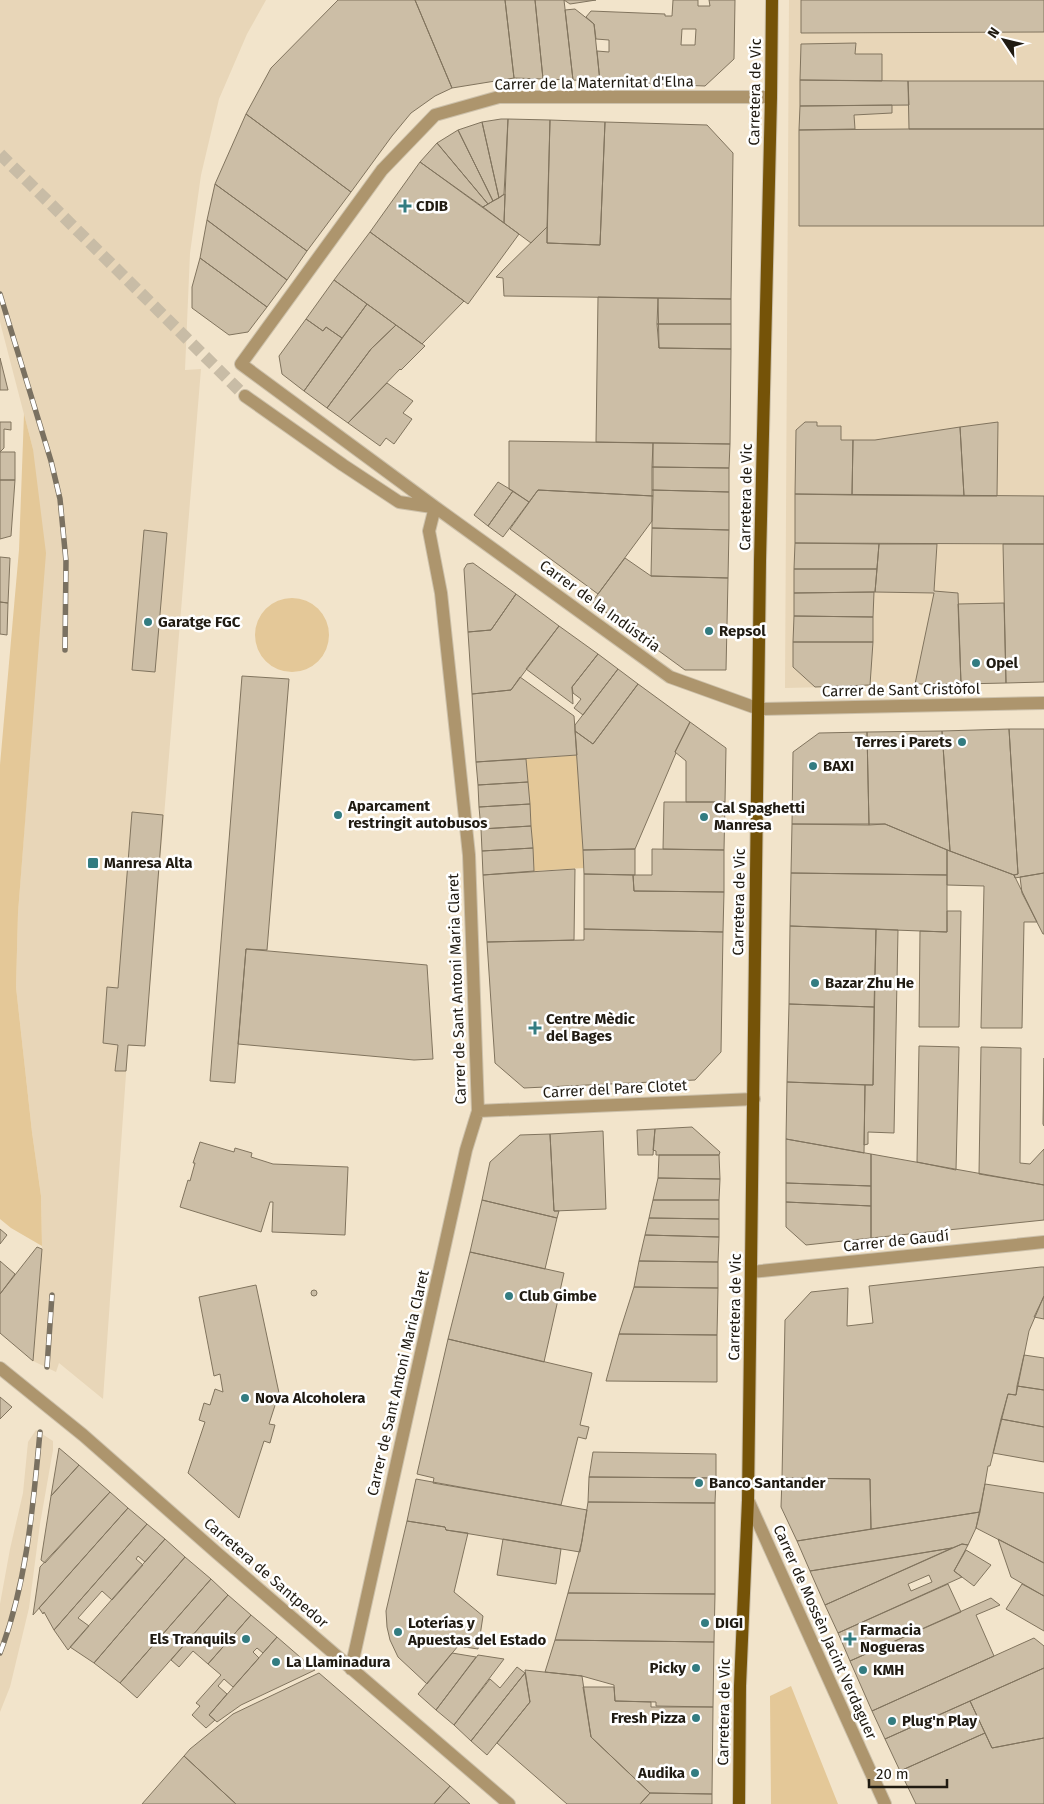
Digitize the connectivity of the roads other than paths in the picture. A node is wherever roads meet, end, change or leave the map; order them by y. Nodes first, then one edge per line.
1 (772, 0) edge
2 (771, 97) junction
3 (241, 364) joint
4 (245, 396) tunnel mouth
5 (435, 507) junction
6 (1044, 703) edge
7 (759, 709) junction
8 (754, 1099) junction
9 (478, 1111) junction
10 (1044, 1242) edge
11 (752, 1272) junction
12 (0, 1368) edge
13 (748, 1500) junction
14 (351, 1669) junction
15 (509, 1804) edge
16 (739, 1804) edge
17 (885, 1804) edge

1 - 2 main road, Carretera de Vic
2 - 3 street, Carrer de la Maternitat d'Elna
2 - 7 main road, Carretera de Vic
3 - 5 street, Carrer de la Indústria
4 - 5 street, Carrer de la Indústria
5 - 7 street, Carrer de la Indústria
5 - 9 street, Carrer de Sant Antoni Maria Claret
6 - 7 street, Carrer de Sant Cristòfol
7 - 8 main road, Carretera de Vic
8 - 9 street, Carrer del Pare Clotet
8 - 11 main road, Carretera de Vic
9 - 14 street, Carrer de Sant Antoni Maria Claret
10 - 11 street, Carrer de Gaudí
11 - 13 main road, Carretera de Vic
12 - 14 street, Carretera de Santpedor
13 - 16 main road, Carretera de Vic
13 - 17 street, Carrer de Mossèn Jacint Verdaguer
14 - 15 street, Carretera de Santpedor

